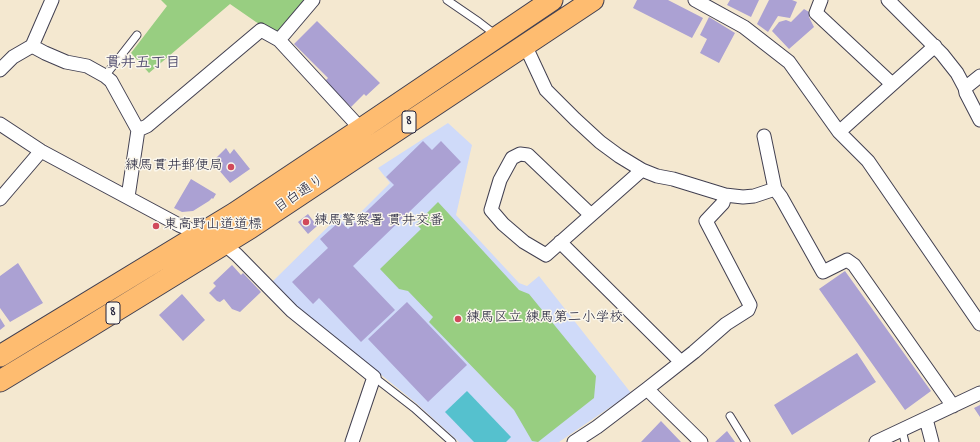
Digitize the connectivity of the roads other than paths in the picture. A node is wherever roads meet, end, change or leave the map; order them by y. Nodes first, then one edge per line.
1 (52, 0) edge
2 (312, 0) edge
3 (447, 0) edge
4 (552, 0) edge
5 (594, 0) edge
6 (695, 0) edge
7 (820, 0) edge
8 (888, 0) edge
9 (137, 35) dead end
10 (498, 37) junction
11 (279, 40) junction
12 (525, 45) junction
13 (32, 46) junction
14 (935, 46) junction
15 (0, 70) edge
16 (105, 76) junction
17 (980, 76) edge
18 (892, 84) junction
19 (965, 88) junction
20 (980, 120) edge
21 (0, 124) edge
22 (361, 129) junction
23 (138, 130) junction
24 (839, 132) junction
25 (764, 136) dead end
26 (41, 151) junction
27 (642, 170) junction
28 (775, 189) junction
29 (725, 195) junction
30 (128, 198) junction
31 (0, 199) edge
32 (591, 215) junction
33 (201, 233) junction
34 (560, 242) junction
35 (224, 244) junction
36 (980, 324) edge
37 (0, 356) edge
38 (682, 362) junction
39 (374, 377) junction
40 (0, 381) edge
41 (648, 389) junction
42 (980, 393) edge
43 (953, 406) junction
44 (730, 416) dead end
45 (926, 419) junction
46 (904, 436) edge
47 (352, 442) edge
48 (452, 442) edge
49 (574, 442) edge
50 (701, 442) edge
51 (746, 442) edge
52 (876, 442) edge
53 (932, 442) edge

1 - 13 street
2 - 11 street
3 - 10 lane
4 - 10 main road, 目白通り / 8
5 - 12 main road, 目白通り / 8
6 - 24 street
7 - 18 street
8 - 14 street
9 - 16 lane
10 - 22 main road, 目白通り / 8
11 - 22 street
11 - 23 street
12 - 27 street
12 - 35 main road, 目白通り / 8
13 - 15 street
13 - 16 street
14 - 18 street
14 - 19 street
16 - 23 street
17 - 19 street
18 - 24 street
19 - 20 street
21 - 26 street
22 - 33 main road, 目白通り / 8
23 - 30 street
24 - 36 street
25 - 28 street
26 - 30 street
26 - 31 street
27 - 29 street
27 - 32 street
28 - 29 street
28 - 43 street
29 - 38 street
30 - 33 street
32 - 34 street
32 - 34 street
33 - 35 street
33 - 37 main road, 目白通り / 8
34 - 38 street
35 - 39 street
35 - 40 main road, 目白通り / 8
38 - 41 street
39 - 47 street
39 - 48 lane
41 - 49 street
41 - 50 street
42 - 43 street
43 - 45 street
44 - 51 lane
45 - 46 street
45 - 53 street
46 - 52 street

